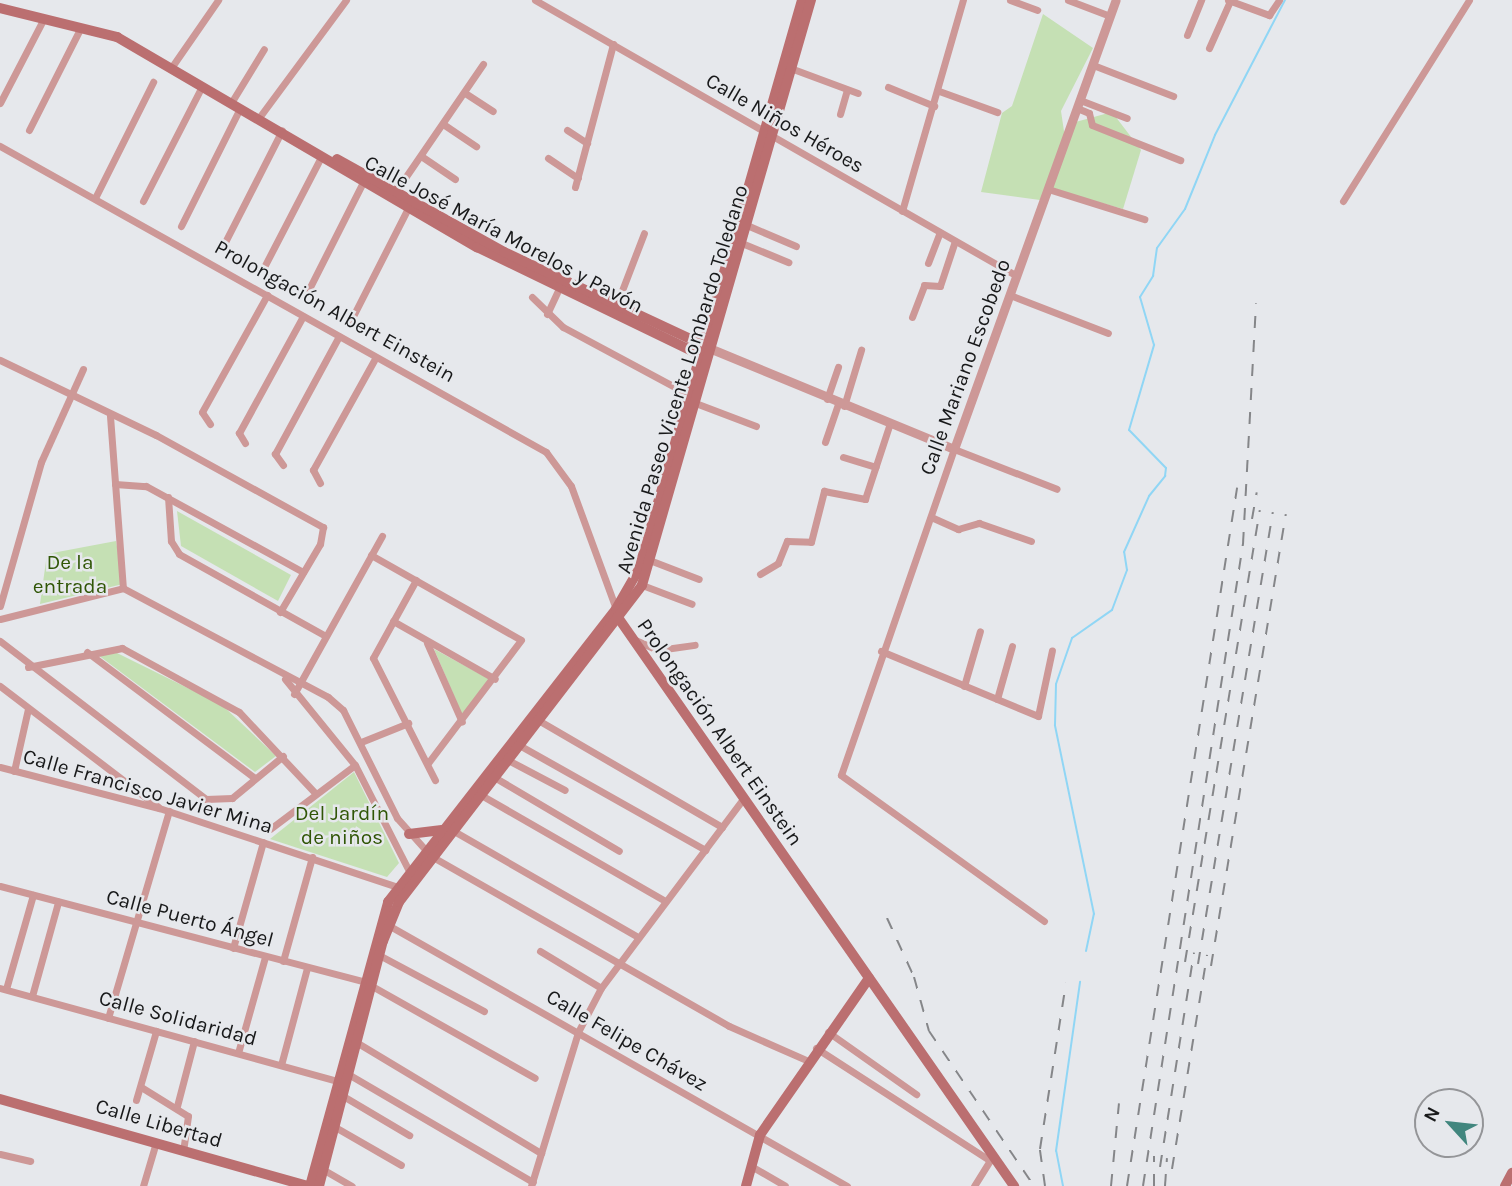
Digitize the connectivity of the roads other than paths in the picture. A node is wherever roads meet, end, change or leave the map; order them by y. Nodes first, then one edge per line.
1 (218, 0) edge
2 (346, 0) edge
3 (535, 0) edge
4 (803, 0) edge
5 (811, 0) edge
6 (963, 0) edge
7 (1010, 0) edge
8 (1068, 0) edge
9 (1116, 0) edge
10 (1201, 0) edge
11 (1279, 0) edge
12 (1469, 0) edge
13 (1229, 1) edge
14 (0, 8) edge
15 (1037, 10) dead end
16 (1110, 16) junction
17 (43, 20) junction
18 (81, 27) junction
19 (1187, 35) dead end
20 (613, 44) junction
21 (1209, 48) dead end
22 (264, 49) dead end
23 (484, 64) dead end
24 (1093, 65) junction
25 (172, 68) junction
26 (793, 69) junction
27 (153, 82) dead end
28 (202, 86) junction
29 (888, 87) dead end
30 (848, 90) junction
31 (939, 91) junction
32 (465, 93) junction
33 (858, 93) dead end
34 (1172, 96) dead end
35 (0, 103) edge
36 (1079, 104) junction
37 (235, 106) junction
38 (934, 106) junction
39 (494, 110) dead end
40 (998, 112) dead end
41 (840, 114) dead end
42 (258, 118) junction
43 (1127, 118) dead end
44 (443, 124) junction
45 (29, 130) dead end
46 (279, 130) junction
47 (567, 130) dead end
48 (769, 134) junction
49 (587, 143) junction
50 (0, 146) edge
51 (476, 146) dead end
52 (421, 156) junction
53 (321, 157) junction
54 (548, 158) dead end
55 (1181, 160) dead end
56 (455, 178) dead end
57 (578, 178) junction
58 (363, 182) junction
59 (575, 187) dead end
60 (1048, 189) junction
61 (396, 191) junction
62 (95, 198) junction
63 (143, 201) dead end
64 (1343, 201) dead end
65 (408, 208) junction
66 (902, 211) junction
67 (1144, 219) dead end
68 (181, 226) dead end
69 (749, 226) junction
70 (940, 232) junction
71 (644, 233) dead end
72 (955, 241) junction
73 (744, 244) junction
74 (796, 246) dead end
75 (222, 248) dead end
76 (788, 262) dead end
77 (928, 262) dead end
78 (264, 267) dead end
79 (1017, 276) junction
80 (558, 289) junction
81 (308, 291) dead end
82 (267, 295) junction
83 (1010, 295) junction
84 (580, 296) junction
85 (533, 297) dead end
86 (616, 306) junction
87 (547, 314) junction
88 (303, 316) junction
89 (912, 317) dead end
90 (350, 322) dead end
91 (1108, 332) dead end
92 (340, 336) junction
93 (861, 350) dead end
94 (711, 354) junction
95 (376, 357) junction
96 (0, 360) edge
97 (838, 367) dead end
98 (83, 369) dead end
99 (691, 396) junction
100 (70, 397) junction
101 (827, 399) junction
102 (698, 404) junction
103 (841, 405) junction
104 (110, 416) junction
105 (890, 423) junction
106 (210, 424) dead end
107 (756, 426) dead end
108 (825, 442) dead end
109 (245, 443) dead end
110 (954, 449) junction
111 (843, 457) dead end
112 (283, 465) dead end
113 (875, 467) junction
114 (320, 483) dead end
115 (115, 484) junction
116 (1057, 489) dead end
117 (168, 497) junction
118 (931, 517) junction
119 (382, 536) dead end
120 (1031, 541) dead end
121 (371, 555) junction
122 (652, 561) junction
123 (303, 572) junction
124 (760, 574) dead end
125 (699, 579) dead end
126 (416, 580) junction
127 (642, 584) junction
128 (123, 588) junction
129 (692, 604) dead end
130 (0, 606) edge
131 (616, 609) junction
132 (280, 612) junction
133 (0, 619) edge
134 (393, 621) junction
135 (619, 622) junction
136 (980, 631) dead end
137 (326, 636) junction
138 (630, 638) junction
139 (0, 641) edge
140 (427, 642) junction
141 (695, 645) dead end
142 (1012, 646) dead end
143 (1052, 650) dead end
144 (881, 651) junction
145 (87, 652) junction
146 (28, 667) junction
147 (285, 678) junction
148 (495, 679) junction
149 (301, 683) junction
150 (964, 685) junction
151 (0, 686) edge
152 (294, 694) junction
153 (997, 699) junction
154 (28, 709) junction
155 (538, 720) junction
156 (462, 722) junction
157 (408, 723) junction
158 (361, 742) junction
159 (519, 744) junction
160 (283, 756) junction
161 (508, 760) junction
162 (428, 763) junction
163 (355, 765) junction
164 (0, 767) edge
165 (13, 771) junction
166 (494, 777) junction
167 (255, 778) junction
168 (378, 779) junction
169 (435, 780) dead end
170 (366, 785) junction
171 (565, 790) dead end
172 (315, 793) junction
173 (481, 795) junction
174 (743, 799) junction
175 (159, 808) junction
176 (169, 811) junction
177 (722, 827) junction
178 (270, 829) dead end
179 (447, 830) junction
180 (410, 834) junction
181 (263, 842) junction
182 (705, 850) junction
183 (619, 851) dead end
184 (428, 853) junction
185 (312, 857) junction
186 (411, 875) junction
187 (0, 886) edge
188 (401, 889) junction
189 (33, 895) junction
190 (665, 901) junction
191 (58, 902) junction
192 (1044, 921) dead end
193 (135, 922) junction
194 (388, 925) junction
195 (636, 936) junction
196 (233, 948) junction
197 (540, 951) dead end
198 (379, 955) junction
199 (265, 957) junction
200 (284, 961) junction
201 (617, 963) junction
202 (307, 968) junction
203 (869, 978) junction
204 (367, 983) junction
205 (3, 988) edge
206 (601, 988) junction
207 (32, 996) junction
208 (484, 1011) dead end
209 (107, 1018) junction
210 (156, 1031) junction
211 (578, 1032) junction
212 (828, 1032) junction
213 (194, 1041) junction
214 (356, 1042) junction
215 (815, 1048) junction
216 (238, 1053) junction
217 (806, 1060) junction
218 (281, 1065) junction
219 (344, 1079) junction
220 (535, 1079) dead end
221 (141, 1087) junction
222 (916, 1094) dead end
223 (343, 1096) junction
224 (0, 1099) edge
225 (136, 1100) dead end
226 (177, 1106) junction
227 (335, 1127) junction
228 (409, 1135) dead end
229 (760, 1135) junction
230 (156, 1142) junction
231 (183, 1150) junction
232 (541, 1153) junction
233 (0, 1154) edge
234 (992, 1158) junction
235 (30, 1161) dead end
236 (401, 1165) dead end
237 (751, 1166) junction
238 (324, 1170) junction
239 (1512, 1174) edge
240 (532, 1184) edge
241 (144, 1186) edge
242 (309, 1186) edge
243 (319, 1186) edge
244 (352, 1186) edge
245 (746, 1186) edge
246 (785, 1186) edge
247 (847, 1186) edge
248 (974, 1186) edge
249 (1014, 1186) edge
250 (1505, 1186) edge

1 - 25 street
2 - 42 street
3 - 20 street, Calle Niños Héroes
4 - 48 main road, Avenida Paseo Vicente Lombardo Toledano
5 - 26 main road, Avenida Paseo Vicente Lombardo Toledano
6 - 31 street
7 - 15 street
8 - 16 street
9 - 16 street, Calle Mariano Escobedo
10 - 19 street
11 - 13 street
12 - 64 street
13 - 21 street
14 - 17 main road, Calle José María Morelos y Pavón
16 - 24 street, Calle Mariano Escobedo
17 - 18 main road, Calle José María Morelos y Pavón
17 - 35 street
18 - 25 main road, Calle José María Morelos y Pavón
18 - 45 street
20 - 48 street, Calle Niños Héroes
20 - 49 street
22 - 37 street
23 - 32 street
24 - 34 street
24 - 36 street, Calle Mariano Escobedo
25 - 28 main road, Calle José María Morelos y Pavón
26 - 30 street
26 - 48 main road, Avenida Paseo Vicente Lombardo Toledano
27 - 62 street
28 - 37 main road, Calle José María Morelos y Pavón
28 - 63 street
29 - 38 street
30 - 33 street
30 - 41 street
31 - 38 street
31 - 40 street
32 - 39 street
32 - 44 street
36 - 43 street
36 - 55 street
36 - 60 street, Calle Mariano Escobedo
37 - 42 main road, Calle José María Morelos y Pavón
37 - 68 street
38 - 66 street
42 - 46 main road, Calle José María Morelos y Pavón
44 - 51 street
44 - 52 street
46 - 53 main road, Calle José María Morelos y Pavón
46 - 61 main road, Calle José María Morelos y Pavón
46 - 75 street
47 - 49 street
48 - 66 street, Calle Niños Héroes
48 - 69 main road, Avenida Paseo Vicente Lombardo Toledano
48 - 94 main road, Avenida Paseo Vicente Lombardo Toledano
49 - 57 street
50 - 62 street, Prolongación Albert Einstein
52 - 56 street
52 - 61 street
53 - 58 main road, Calle José María Morelos y Pavón
53 - 78 street
54 - 57 street
57 - 59 street
58 - 65 main road, Calle José María Morelos y Pavón
58 - 81 street
60 - 67 street
60 - 79 street, Calle Mariano Escobedo
61 - 84 main road, Calle José María Morelos y Pavón
62 - 82 street, Prolongación Albert Einstein
65 - 80 main road, Calle José María Morelos y Pavón
65 - 90 street
66 - 70 street, Calle Niños Héroes
69 - 73 main road, Avenida Paseo Vicente Lombardo Toledano
69 - 74 street
70 - 72 street, Calle Niños Héroes
70 - 77 street
71 - 86 street
72 - 79 street, Calle Niños Héroes
72 - 89 street
73 - 76 street
73 - 94 main road, Avenida Paseo Vicente Lombardo Toledano
79 - 83 street, Calle Mariano Escobedo
80 - 84 main road, Calle José María Morelos y Pavón
80 - 87 street
82 - 88 street, Prolongación Albert Einstein
82 - 106 street
83 - 91 street
83 - 110 street, Calle Mariano Escobedo
84 - 86 main road, Calle José María Morelos y Pavón
84 - 94 main road, Calle José María Morelos y Pavón
85 - 87 street
86 - 94 main road, Calle José María Morelos y Pavón
87 - 99 street
88 - 92 street, Prolongación Albert Einstein
88 - 109 street
92 - 95 street, Prolongación Albert Einstein
92 - 112 street
93 - 103 street
94 - 99 main road, Avenida Paseo Vicente Lombardo Toledano
94 - 101 street, Calle José María Morelos y Pavón
94 - 102 main road, Avenida Paseo Vicente Lombardo Toledano
95 - 114 street
95 - 131 street, Prolongación Albert Einstein
96 - 100 street
97 - 101 street
98 - 100 street
99 - 131 main road, Avenida Paseo Vicente Lombardo Toledano
100 - 104 street
100 - 130 street
101 - 103 street, Calle José María Morelos y Pavón
102 - 107 street
102 - 122 main road, Avenida Paseo Vicente Lombardo Toledano
103 - 105 street, Calle José María Morelos y Pavón
103 - 108 street
104 - 115 street
104 - 123 street
105 - 110 street, Calle José María Morelos y Pavón
105 - 113 street
110 - 116 street, Calle José María Morelos y Pavón
110 - 118 street, Calle Mariano Escobedo
111 - 113 street
113 - 124 street
115 - 117 street
115 - 128 street
117 - 123 street
117 - 132 street
118 - 120 street
118 - 144 street, Calle Mariano Escobedo
119 - 121 street
121 - 126 street
121 - 137 street
122 - 125 street
122 - 127 main road, Avenida Paseo Vicente Lombardo Toledano
123 - 132 street
126 - 134 street
126 - 148 street
127 - 129 street
127 - 135 main road, Avenida Paseo Vicente Lombardo Toledano
128 - 133 street
128 - 147 street
131 - 135 main road, Prolongación Albert Einstein
131 - 179 main road, Avenida Paseo Vicente Lombardo Toledano
132 - 137 street
134 - 140 street
134 - 157 street
135 - 138 main road, Prolongación Albert Einstein
135 - 155 main road, Avenida Paseo Vicente Lombardo Toledano
136 - 150 street
137 - 149 street
138 - 141 street
138 - 174 main road, Prolongación Albert Einstein
139 - 146 street
140 - 148 street
140 - 156 street
142 - 153 street
143 - 153 street
144 - 150 street
144 - 192 street, Calle Mariano Escobedo
145 - 146 street
145 - 160 street
145 - 167 street
146 - 167 street
147 - 149 street
147 - 152 street
148 - 156 street
149 - 152 street
149 - 158 street
150 - 153 street
151 - 154 street
152 - 163 street
154 - 165 street
154 - 175 street
155 - 159 main road, Avenida Paseo Vicente Lombardo Toledano
155 - 177 street
156 - 162 street
157 - 158 street
157 - 162 street
158 - 168 street
159 - 161 main road, Avenida Paseo Vicente Lombardo Toledano
159 - 182 street
160 - 167 street
160 - 172 street
161 - 166 main road, Avenida Paseo Vicente Lombardo Toledano
161 - 171 street
162 - 169 street
163 - 170 street
163 - 172 street
164 - 165 street, Calle Francisco Javier Mina
165 - 175 street, Calle Francisco Javier Mina
166 - 173 main road, Avenida Paseo Vicente Lombardo Toledano
166 - 183 street
168 - 170 street
168 - 180 street
170 - 186 street
172 - 178 street
173 - 179 main road, Avenida Paseo Vicente Lombardo Toledano
173 - 190 street
174 - 177 street
174 - 203 main road, Prolongación Albert Einstein
175 - 176 street, Calle Francisco Javier Mina
176 - 181 street, Calle Francisco Javier Mina
176 - 193 street
177 - 182 street
179 - 180 main road
179 - 184 main road, Avenida Paseo Vicente Lombardo Toledano
179 - 195 street
180 - 184 street
181 - 185 street, Calle Francisco Javier Mina
181 - 196 street
182 - 190 street
184 - 186 main road, Avenida Paseo Vicente Lombardo Toledano
184 - 201 street
185 - 188 street, Calle Francisco Javier Mina
185 - 200 street
186 - 188 main road, Avenida Paseo Vicente Lombardo Toledano
187 - 189 street, Calle Puerto Ángel
188 - 194 main road, Avenida Paseo Vicente Lombardo Toledano
188 - 204 main road, Avenida Paseo Vicente Lombardo Toledano
189 - 191 street, Calle Puerto Ángel
189 - 205 street
190 - 195 street
191 - 193 street, Calle Puerto Ángel
191 - 207 street
193 - 196 street, Calle Puerto Ángel
193 - 209 street
194 - 198 main road, Avenida Paseo Vicente Lombardo Toledano
194 - 211 street, Calle Felipe Chávez
195 - 201 street
196 - 199 street, Calle Puerto Ángel
197 - 206 street
198 - 204 main road, Avenida Paseo Vicente Lombardo Toledano
198 - 208 street
199 - 200 street, Calle Puerto Ángel
199 - 216 street
200 - 202 street, Calle Puerto Ángel
201 - 206 street
201 - 217 street
202 - 204 street, Calle Puerto Ángel
202 - 218 street
203 - 212 main road
203 - 234 main road, Prolongación Albert Einstein
204 - 214 main road, Avenida Paseo Vicente Lombardo Toledano
204 - 219 main road, Avenida Paseo Vicente Lombardo Toledano
204 - 220 street, Calle Puerto Ángel
205 - 207 street, Calle Solidaridad
206 - 211 street
207 - 209 street, Calle Solidaridad
209 - 210 street, Calle Solidaridad
210 - 213 street, Calle Solidaridad
210 - 221 street
211 - 229 street, Calle Felipe Chávez
211 - 232 street
212 - 215 main road
212 - 222 street
213 - 216 street, Calle Solidaridad
213 - 226 street
214 - 219 main road, Avenida Paseo Vicente Lombardo Toledano
214 - 232 street
215 - 217 main road
215 - 234 street
216 - 218 street, Calle Solidaridad
217 - 229 main road
218 - 219 street, Calle Solidaridad
219 - 223 main road, Avenida Paseo Vicente Lombardo Toledano
219 - 240 street, Calle Solidaridad
219 - 242 main road, Avenida Paseo Vicente Lombardo Toledano
221 - 225 street
221 - 226 street
223 - 227 main road, Avenida Paseo Vicente Lombardo Toledano
223 - 228 street
224 - 230 main road, Calle Libertad
226 - 231 street
227 - 236 street
227 - 238 main road, Avenida Paseo Vicente Lombardo Toledano
229 - 237 main road
229 - 247 street, Calle Felipe Chávez
230 - 231 main road, Calle Libertad
230 - 241 street
231 - 242 main road, Calle Libertad
232 - 240 street
233 - 235 street
234 - 248 street
234 - 249 main road, Prolongación Albert Einstein
237 - 245 main road
237 - 246 street
238 - 243 main road, Avenida Paseo Vicente Lombardo Toledano
238 - 244 street
239 - 250 main road

